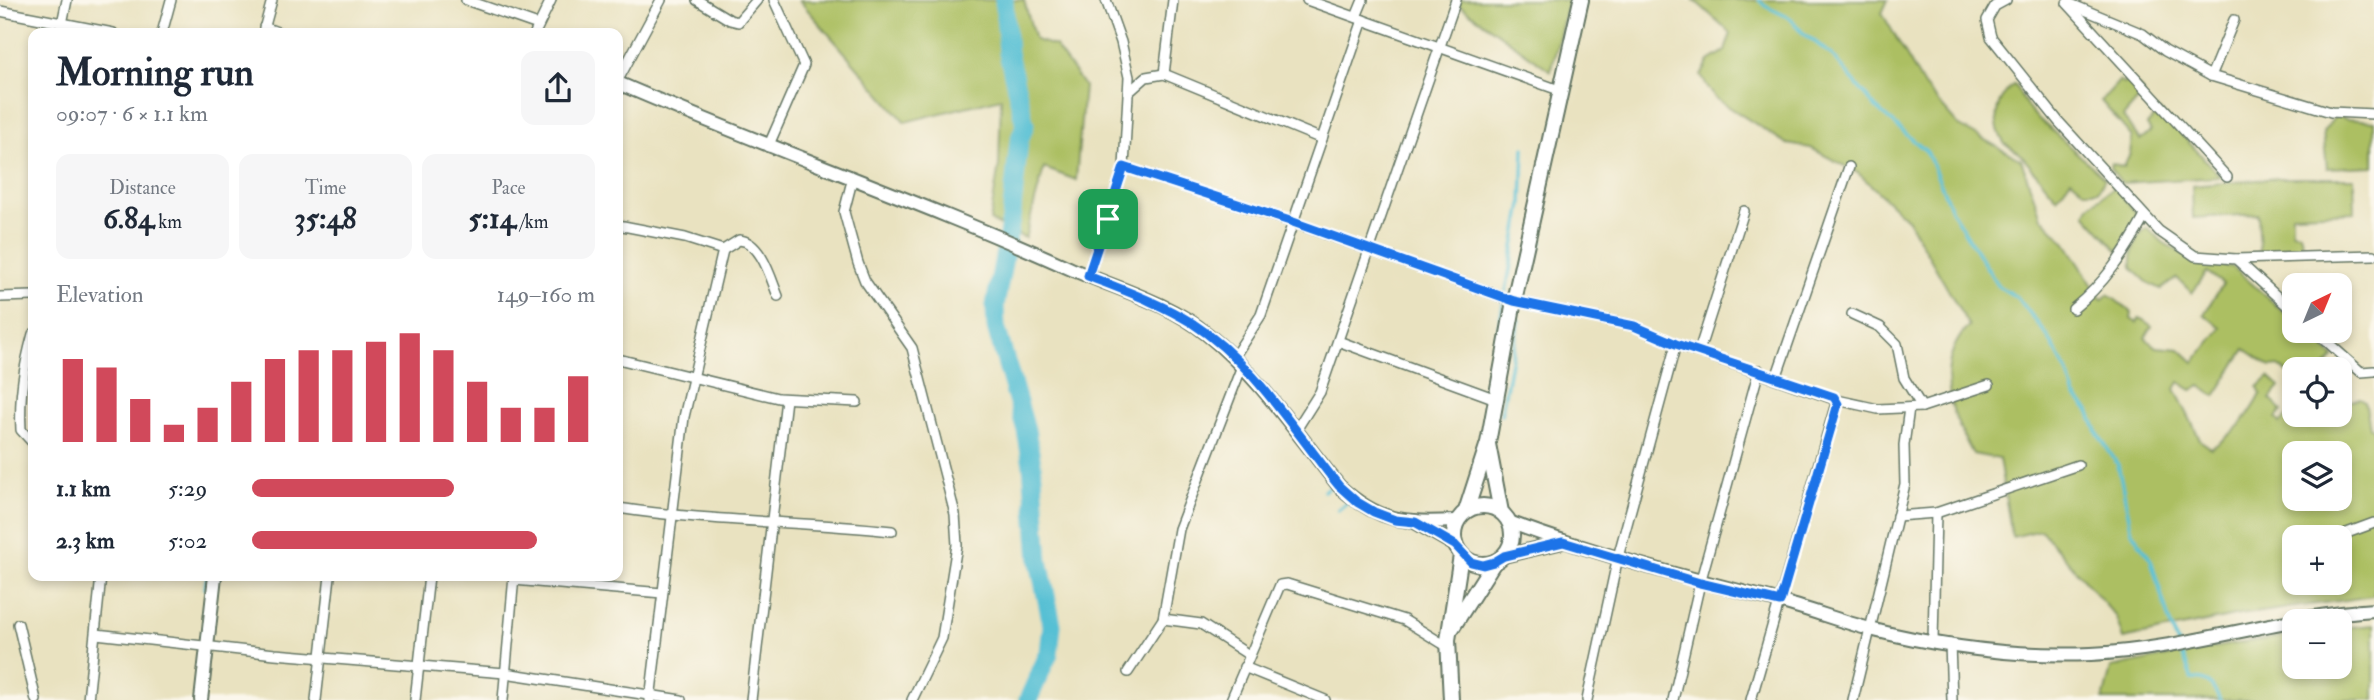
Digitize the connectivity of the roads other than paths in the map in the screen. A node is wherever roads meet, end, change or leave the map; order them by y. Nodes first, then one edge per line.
1 (67, 0) edge
2 (171, 0) edge
3 (272, 0) edge
4 (466, 0) edge
5 (551, 0) edge
6 (661, 0) edge
7 (696, 0) edge
8 (757, 0) edge
9 (774, 0) edge
10 (1106, 0) edge
11 (1173, 0) edge
12 (1307, 0) edge
13 (1363, 0) edge
14 (1456, 0) edge
15 (1581, 0) edge
16 (2006, 0) edge
17 (2066, 2) edge
18 (0, 11) edge
19 (1359, 19) junction
20 (2235, 20) dead end
21 (61, 28) edge
22 (163, 28) edge
23 (265, 28) edge
24 (534, 28) edge
25 (537, 28) edge
26 (1438, 47) junction
27 (623, 72) edge
28 (1164, 74) junction
29 (2211, 76) junction
30 (623, 83) edge
31 (1559, 90) junction
32 (1128, 93) junction
33 (2374, 114) edge
34 (1322, 139) junction
35 (768, 147) junction
36 (1124, 167) junction
37 (1849, 167) dead end
38 (853, 177) junction
39 (2227, 177) dead end
40 (1744, 211) dead end
41 (2144, 218) junction
42 (1293, 222) junction
43 (623, 226) edge
44 (723, 250) junction
45 (1370, 252) junction
46 (2374, 255) edge
47 (2235, 259) junction
48 (1088, 276) junction
49 (28, 296) edge
50 (778, 296) dead end
51 (0, 297) edge
52 (1514, 301) junction
53 (2282, 301) edge
54 (2073, 309) dead end
55 (1852, 314) dead end
56 (1338, 341) junction
57 (2328, 343) edge
58 (1676, 344) junction
59 (28, 351) edge
60 (1699, 351) junction
61 (623, 360) edge
62 (1238, 362) junction
63 (1759, 370) junction
64 (2374, 371) edge
65 (693, 378) junction
66 (1776, 378) junction
67 (1989, 385) dead end
68 (786, 399) junction
69 (1496, 400) junction
70 (1837, 400) junction
71 (857, 402) dead end
72 (1922, 407) junction
73 (1909, 408) junction
74 (1296, 430) junction
75 (28, 438) edge
76 (1488, 443) junction
77 (2078, 465) dead end
78 (623, 509) edge
79 (1936, 513) junction
80 (671, 516) junction
81 (1462, 516) junction
82 (1897, 516) junction
83 (1505, 517) junction
84 (1415, 522) junction
85 (2374, 523) edge
86 (770, 524) junction
87 (892, 531) dead end
88 (2352, 531) edge
89 (1563, 542) junction
90 (1458, 550) junction
91 (1618, 558) junction
92 (1499, 559) junction
93 (101, 581) edge
94 (214, 581) edge
95 (329, 581) edge
96 (428, 581) edge
97 (514, 581) edge
98 (544, 581) edge
99 (1700, 583) junction
100 (662, 593) junction
101 (1780, 602) junction
102 (2374, 610) edge
103 (1163, 619) junction
104 (18, 624) dead end
105 (1452, 628) junction
106 (1871, 629) junction
107 (96, 634) junction
108 (1933, 641) junction
109 (1950, 644) junction
110 (206, 646) junction
111 (1448, 647) junction
112 (1249, 655) junction
113 (321, 656) junction
114 (419, 664) junction
115 (1244, 667) junction
116 (1128, 672) dead end
117 (505, 673) junction
118 (651, 698) edge
119 (36, 700) edge
120 (88, 700) edge
121 (201, 700) edge
122 (316, 700) edge
123 (415, 700) edge
124 (503, 700) edge
125 (681, 700) edge
126 (751, 700) edge
127 (912, 700) edge
128 (1231, 700) edge
129 (1325, 700) edge
130 (1451, 700) edge
131 (1587, 700) edge
132 (1673, 700) edge
133 (1751, 700) edge
134 (1853, 700) edge
135 (1952, 700) edge

1 - 21 street
2 - 22 street
3 - 23 street
4 - 24 street
5 - 25 street
6 - 27 street
7 - 8 street
9 - 35 street
10 - 32 street
11 - 28 street
12 - 19 street
13 - 19 street
14 - 26 street
15 - 31 main road
16 - 41 street
17 - 29 street
17 - 39 street
18 - 21 street
19 - 26 street
19 - 34 street
20 - 29 street
26 - 31 street
26 - 45 street
28 - 32 street
28 - 34 street
29 - 33 street
30 - 35 main road
31 - 52 main road
32 - 36 street
34 - 42 street
35 - 38 main road
36 - 42 street
36 - 48 street
37 - 66 street
38 - 48 main road
38 - 127 street
40 - 60 street
41 - 47 street
41 - 54 street
42 - 45 street
42 - 62 street
43 - 44 street
44 - 50 street
44 - 65 street
45 - 52 street
45 - 56 street
46 - 47 street
47 - 53 street
48 - 62 main road
49 - 51 street
52 - 58 street
52 - 69 main road
55 - 72 street
56 - 69 street
56 - 74 street
57 - 64 street
58 - 60 street
58 - 91 street
59 - 75 street
60 - 63 street
61 - 65 street
62 - 74 main road
62 - 103 street
63 - 66 street
63 - 99 street
65 - 68 street
65 - 80 street
66 - 70 street
67 - 72 street
68 - 71 street
68 - 86 street
69 - 76 main road
70 - 73 street
70 - 101 street
72 - 73 street
73 - 82 street
74 - 84 main road
76 - 81 main road
76 - 83 main road
77 - 79 street
78 - 80 street
79 - 82 street
79 - 108 street
80 - 86 street
80 - 100 street
81 - 83 main road
81 - 84 main road
81 - 90 main road
82 - 106 street
83 - 89 main road
83 - 92 main road
84 - 90 main road
85 - 88 street
86 - 87 street
86 - 126 street
89 - 91 main road
89 - 92 main road
90 - 92 main road
90 - 105 main road
91 - 99 main road
91 - 131 street
92 - 105 main road
93 - 107 street
94 - 110 main road
95 - 113 street
96 - 114 street
97 - 117 street
98 - 100 street
99 - 101 main road
99 - 132 street
100 - 118 street
101 - 106 main road
101 - 133 street
102 - 109 main road
103 - 112 street
103 - 116 street
104 - 119 street
105 - 111 main road
106 - 108 main road
106 - 134 street
107 - 110 street
107 - 120 street
108 - 109 main road
109 - 135 street
110 - 113 street
110 - 121 main road
111 - 112 street
111 - 130 main road
112 - 115 street
113 - 114 street
113 - 122 street
114 - 117 street
114 - 123 street
115 - 128 street
115 - 129 street
117 - 118 street
117 - 124 street
118 - 125 street

